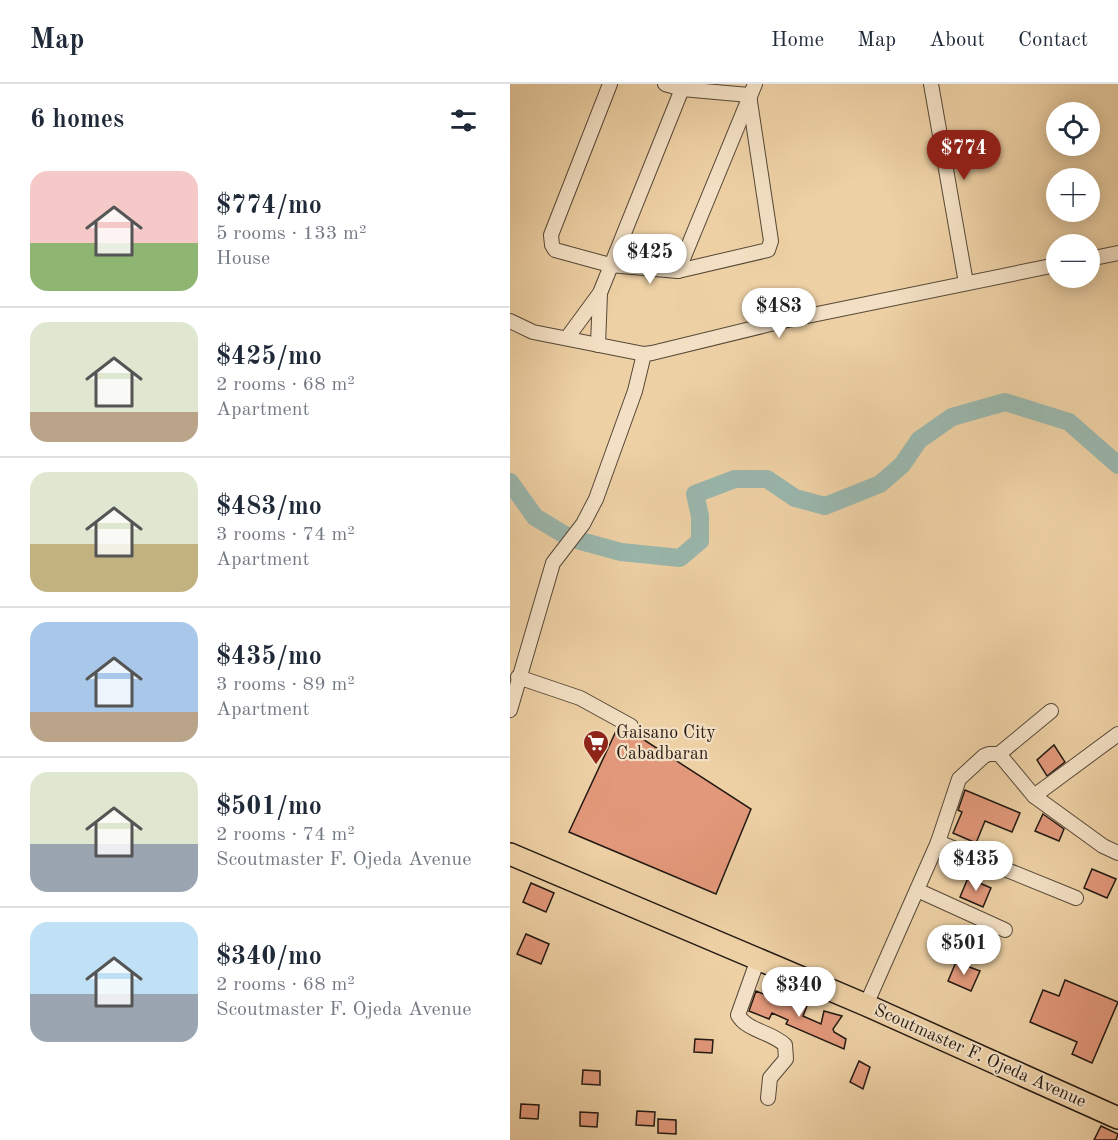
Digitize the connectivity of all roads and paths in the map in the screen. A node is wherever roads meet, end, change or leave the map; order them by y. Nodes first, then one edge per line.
1 (610, 84) edge
2 (665, 84) edge
3 (931, 84) edge
4 (682, 88) junction
5 (752, 90) edge
6 (1118, 253) edge
7 (1100, 257) edge
8 (610, 266) junction
9 (1046, 268) edge
10 (678, 271) junction
11 (966, 283) junction
12 (600, 294) junction
13 (510, 321) edge
14 (567, 338) junction
15 (598, 345) junction
16 (644, 354) junction
17 (518, 677) junction
18 (510, 710) edge
19 (1051, 711) dead end
20 (631, 726) dead end
21 (1118, 734) edge
22 (999, 754) junction
23 (1034, 796) junction
24 (938, 842) junction
25 (1118, 853) edge
26 (510, 854) edge
27 (917, 890) junction
28 (1077, 898) dead end
29 (1005, 930) dead end
30 (758, 959) junction
31 (866, 1005) junction
32 (768, 1098) dead end
33 (1118, 1118) edge

1 - 8 street
2 - 4 street
3 - 11 street
4 - 5 street
4 - 8 street
5 - 10 street
5 - 10 street
6 - 7 street
8 - 10 street
8 - 12 street
9 - 11 street
11 - 16 street
12 - 14 street
12 - 15 street
13 - 14 street
14 - 15 street
15 - 16 street
16 - 17 street
17 - 18 street
17 - 20 street
19 - 22 street
21 - 23 street
22 - 23 street
22 - 24 street
23 - 25 street
24 - 27 street
24 - 28 street
26 - 30 highway, Scoutmaster F. Ojeda Avenue
27 - 29 street
27 - 31 street
30 - 31 highway, Scoutmaster F. Ojeda Avenue
30 - 32 street
31 - 33 highway, Scoutmaster F. Ojeda Avenue

